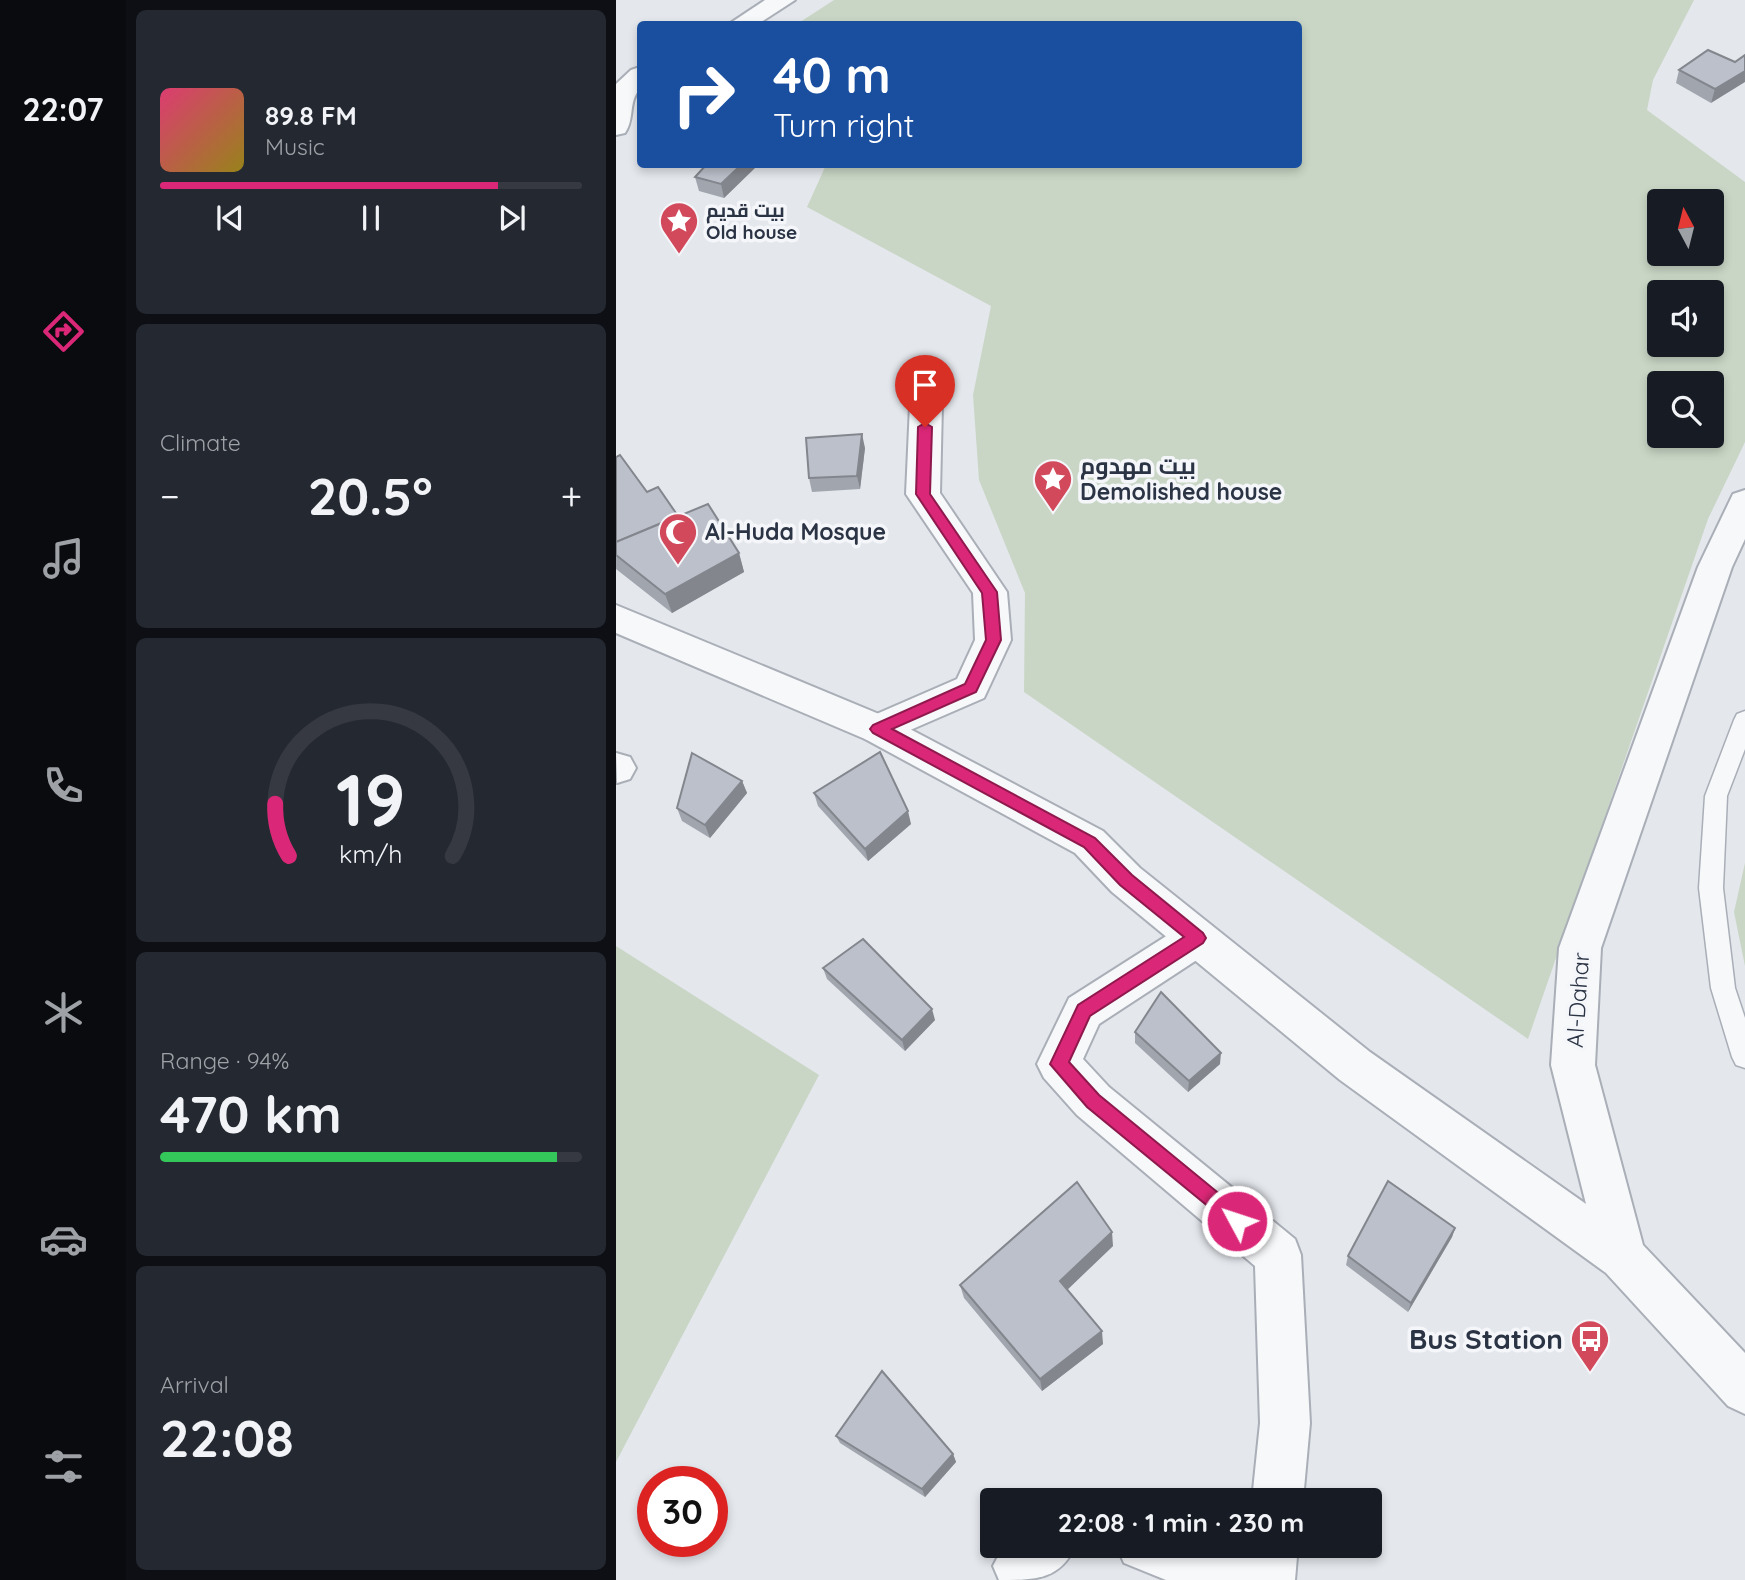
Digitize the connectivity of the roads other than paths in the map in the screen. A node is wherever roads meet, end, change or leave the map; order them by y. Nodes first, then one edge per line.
1 (783, 0) edge
2 (746, 21) edge
3 (637, 78) edge
4 (616, 127) edge
5 (926, 405) dead end
6 (1745, 502) edge
7 (616, 618) edge
8 (1745, 720) edge
9 (878, 729) junction
10 (1197, 938) junction
11 (1745, 1057) edge
12 (1623, 1257) junction
13 (1745, 1389) edge
14 (1278, 1488) edge
15 (1176, 1558) edge
16 (1271, 1558) edge
17 (1234, 1580) edge
18 (1269, 1580) edge

1 - 2 street
3 - 4 street
5 - 9 street
6 - 12 street, Al-Dahar
7 - 9 street
8 - 11 lane
9 - 10 street
10 - 12 street
10 - 14 street
12 - 13 street, Al-Dahar
15 - 17 street
16 - 18 street

